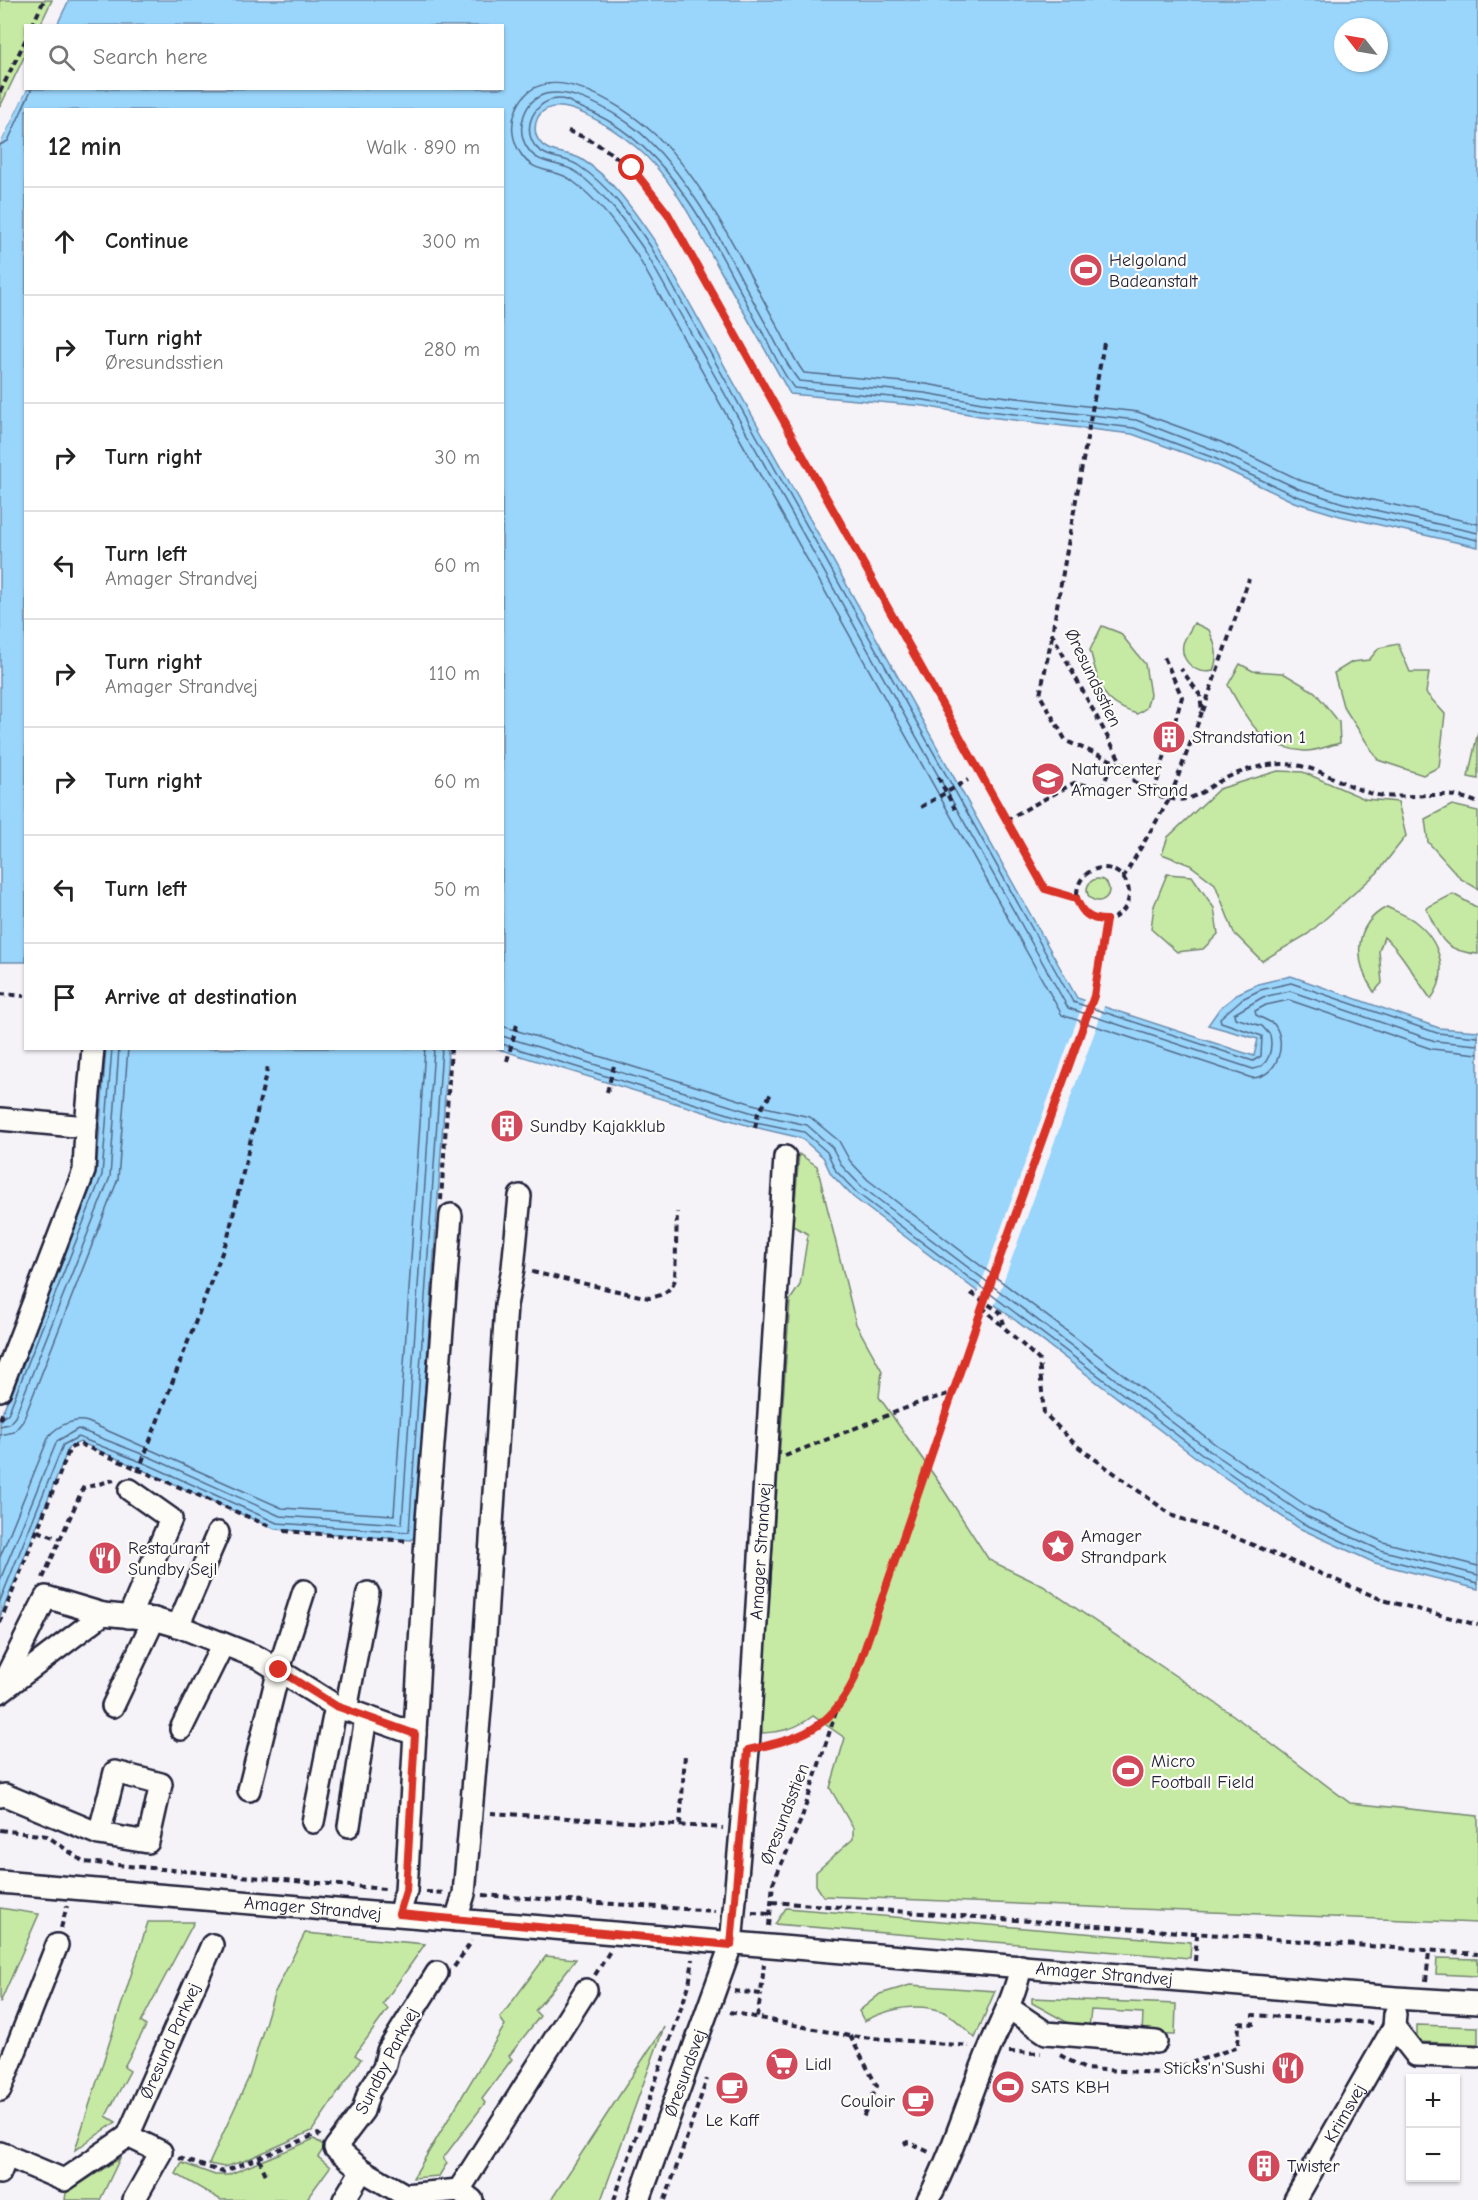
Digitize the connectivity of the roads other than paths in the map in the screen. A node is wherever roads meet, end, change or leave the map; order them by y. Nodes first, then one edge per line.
1 (93, 1050) edge
2 (0, 1119) edge
3 (86, 1127) junction
4 (785, 1157) dead end
5 (520, 1196) dead end
6 (446, 1208) road end
7 (0, 1390) edge
8 (130, 1478) road end
9 (218, 1533) dead end
10 (304, 1590) dead end
11 (368, 1593) dead end
12 (102, 1614) junction
13 (129, 1617) junction
14 (154, 1619) junction
15 (178, 1626) junction
16 (223, 1644) junction
17 (279, 1670) junction
18 (0, 1690) edge
19 (113, 1706) dead end
20 (349, 1711) junction
21 (181, 1729) dead end
22 (415, 1734) junction
23 (249, 1790) dead end
24 (0, 1796) edge
25 (313, 1822) dead end
26 (349, 1826) dead end
27 (99, 1834) dead end
28 (0, 1882) edge
29 (399, 1914) junction
30 (456, 1920) junction
31 (57, 1945) road end
32 (212, 1945) dead end
33 (731, 1945) junction
34 (1021, 1966) junction
35 (436, 1974) road end
36 (586, 1990) road end
37 (1396, 1998) junction
38 (1478, 2003) edge
39 (1009, 2008) junction
40 (1386, 2025) junction
41 (1156, 2042) dead end
42 (1478, 2057) edge
43 (0, 2090) edge
44 (128, 2136) junction
45 (2, 2160) edge
46 (362, 2170) junction
47 (466, 2195) edge
48 (134, 2200) edge
49 (344, 2200) edge
50 (639, 2200) edge
51 (928, 2200) edge
52 (1295, 2200) edge

1 - 3 street
2 - 3 street
3 - 7 street
4 - 33 street, Amager Strandvej
5 - 30 street
6 - 22 street
8 - 13 street
9 - 15 street
10 - 17 street
11 - 20 street
12 - 13 street
12 - 18 street
12 - 18 street
13 - 14 street
14 - 15 street
14 - 19 street
15 - 16 street
16 - 17 street
16 - 21 street
17 - 20 street
17 - 23 street
20 - 22 street
20 - 25 street
20 - 26 street
22 - 29 street
24 - 27 street
28 - 29 street, Amager Strandvej
29 - 30 street, Amager Strandvej
30 - 33 street, Amager Strandvej
31 - 43 street
32 - 44 street, Øresund Parkvej
33 - 34 street, Amager Strandvej
33 - 50 street, Øresundsvej
34 - 37 street, Amager Strandvej
34 - 39 street
35 - 46 street, Sundby Parkvej
36 - 47 street
37 - 38 street, Amager Strandvej
37 - 40 street
39 - 41 street
39 - 51 street
40 - 42 street
40 - 52 street, Krimsvej
44 - 45 street
44 - 48 street
46 - 47 street
46 - 49 street

